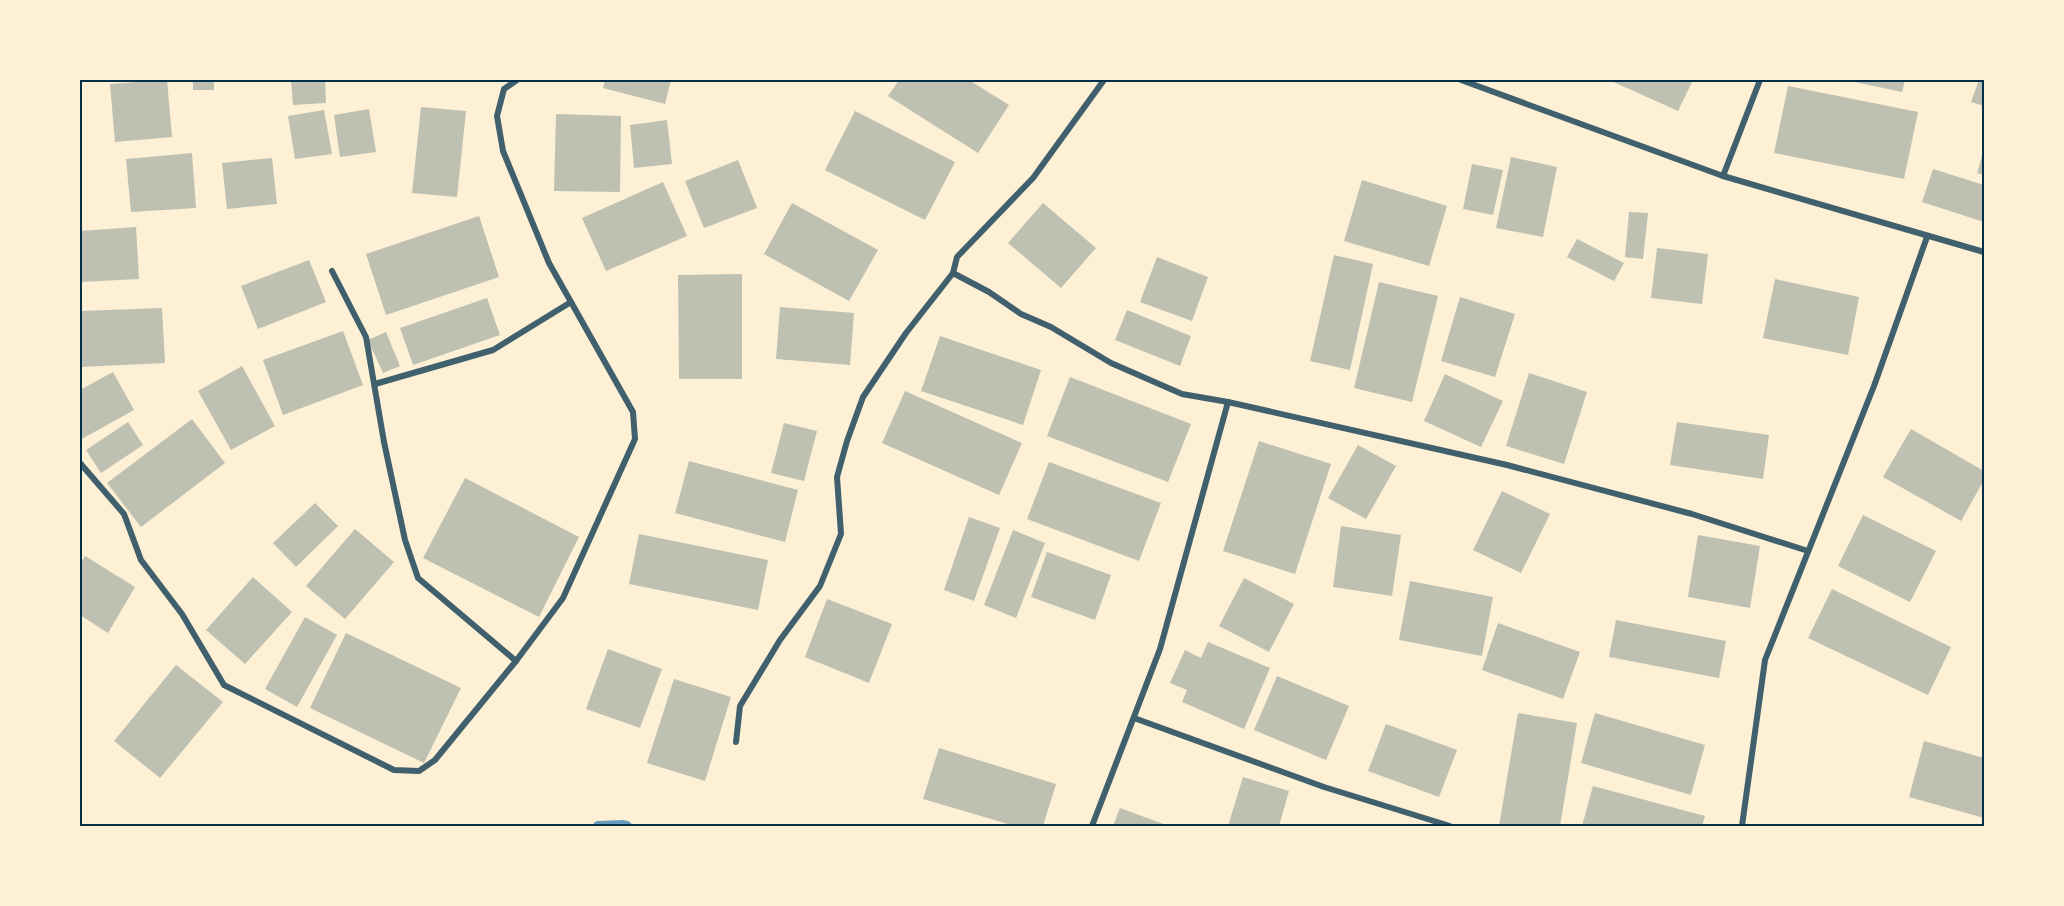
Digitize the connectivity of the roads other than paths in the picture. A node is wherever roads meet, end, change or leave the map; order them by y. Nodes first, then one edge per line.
1 (517, 80) edge
2 (1104, 80) edge
3 (1461, 80) edge
4 (1760, 80) edge
5 (1723, 176) junction
6 (1927, 237) junction
7 (1984, 252) edge
8 (332, 270) dead end
9 (953, 273) junction
10 (571, 303) junction
11 (375, 384) junction
12 (1228, 402) junction
13 (80, 463) edge
14 (1808, 551) junction
15 (516, 661) junction
16 (1134, 718) junction
17 (736, 742) dead end
18 (1092, 826) edge
19 (1450, 826) edge
20 (1742, 826) edge

1 - 10 street
2 - 9 street
3 - 5 street
4 - 5 street
5 - 6 street
6 - 7 street
6 - 14 street
8 - 11 street
9 - 12 street
9 - 17 street
10 - 11 street
10 - 15 street
11 - 15 street
12 - 14 street
12 - 16 street
13 - 15 street
14 - 20 street
16 - 18 street
16 - 19 street

